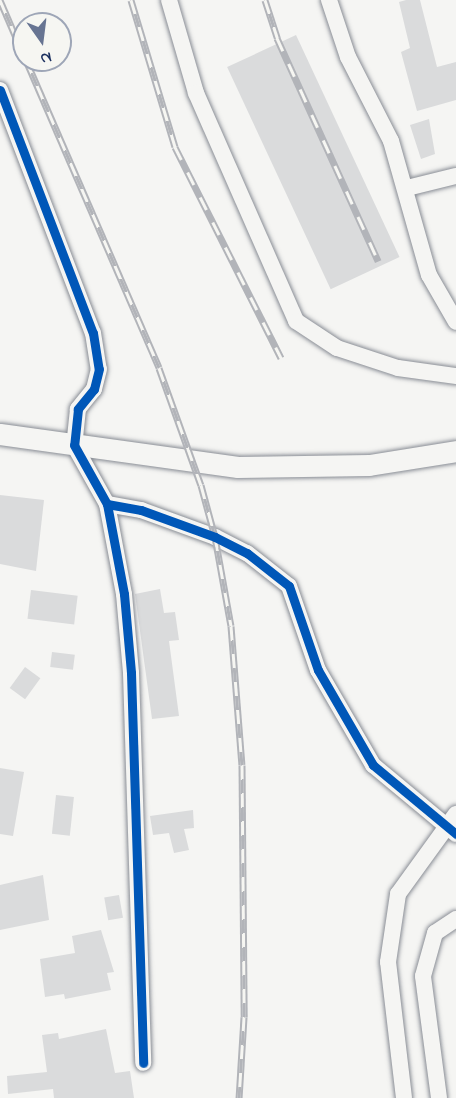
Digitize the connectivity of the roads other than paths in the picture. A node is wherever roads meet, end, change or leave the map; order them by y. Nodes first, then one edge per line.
1 (169, 0) edge
2 (329, 0) edge
3 (0, 90) edge
4 (456, 176) edge
5 (407, 188) junction
6 (456, 322) edge
7 (456, 376) edge
8 (0, 434) edge
9 (74, 445) junction
10 (456, 451) edge
11 (107, 504) junction
12 (452, 824) edge
13 (456, 919) edge
14 (143, 1064) dead end
15 (404, 1098) edge
16 (439, 1098) edge

1 - 7 street
2 - 5 street
3 - 9 street
4 - 5 street
5 - 6 street
8 - 9 street
9 - 10 street
9 - 11 street
11 - 12 street
11 - 14 street
12 - 15 street
13 - 16 street

